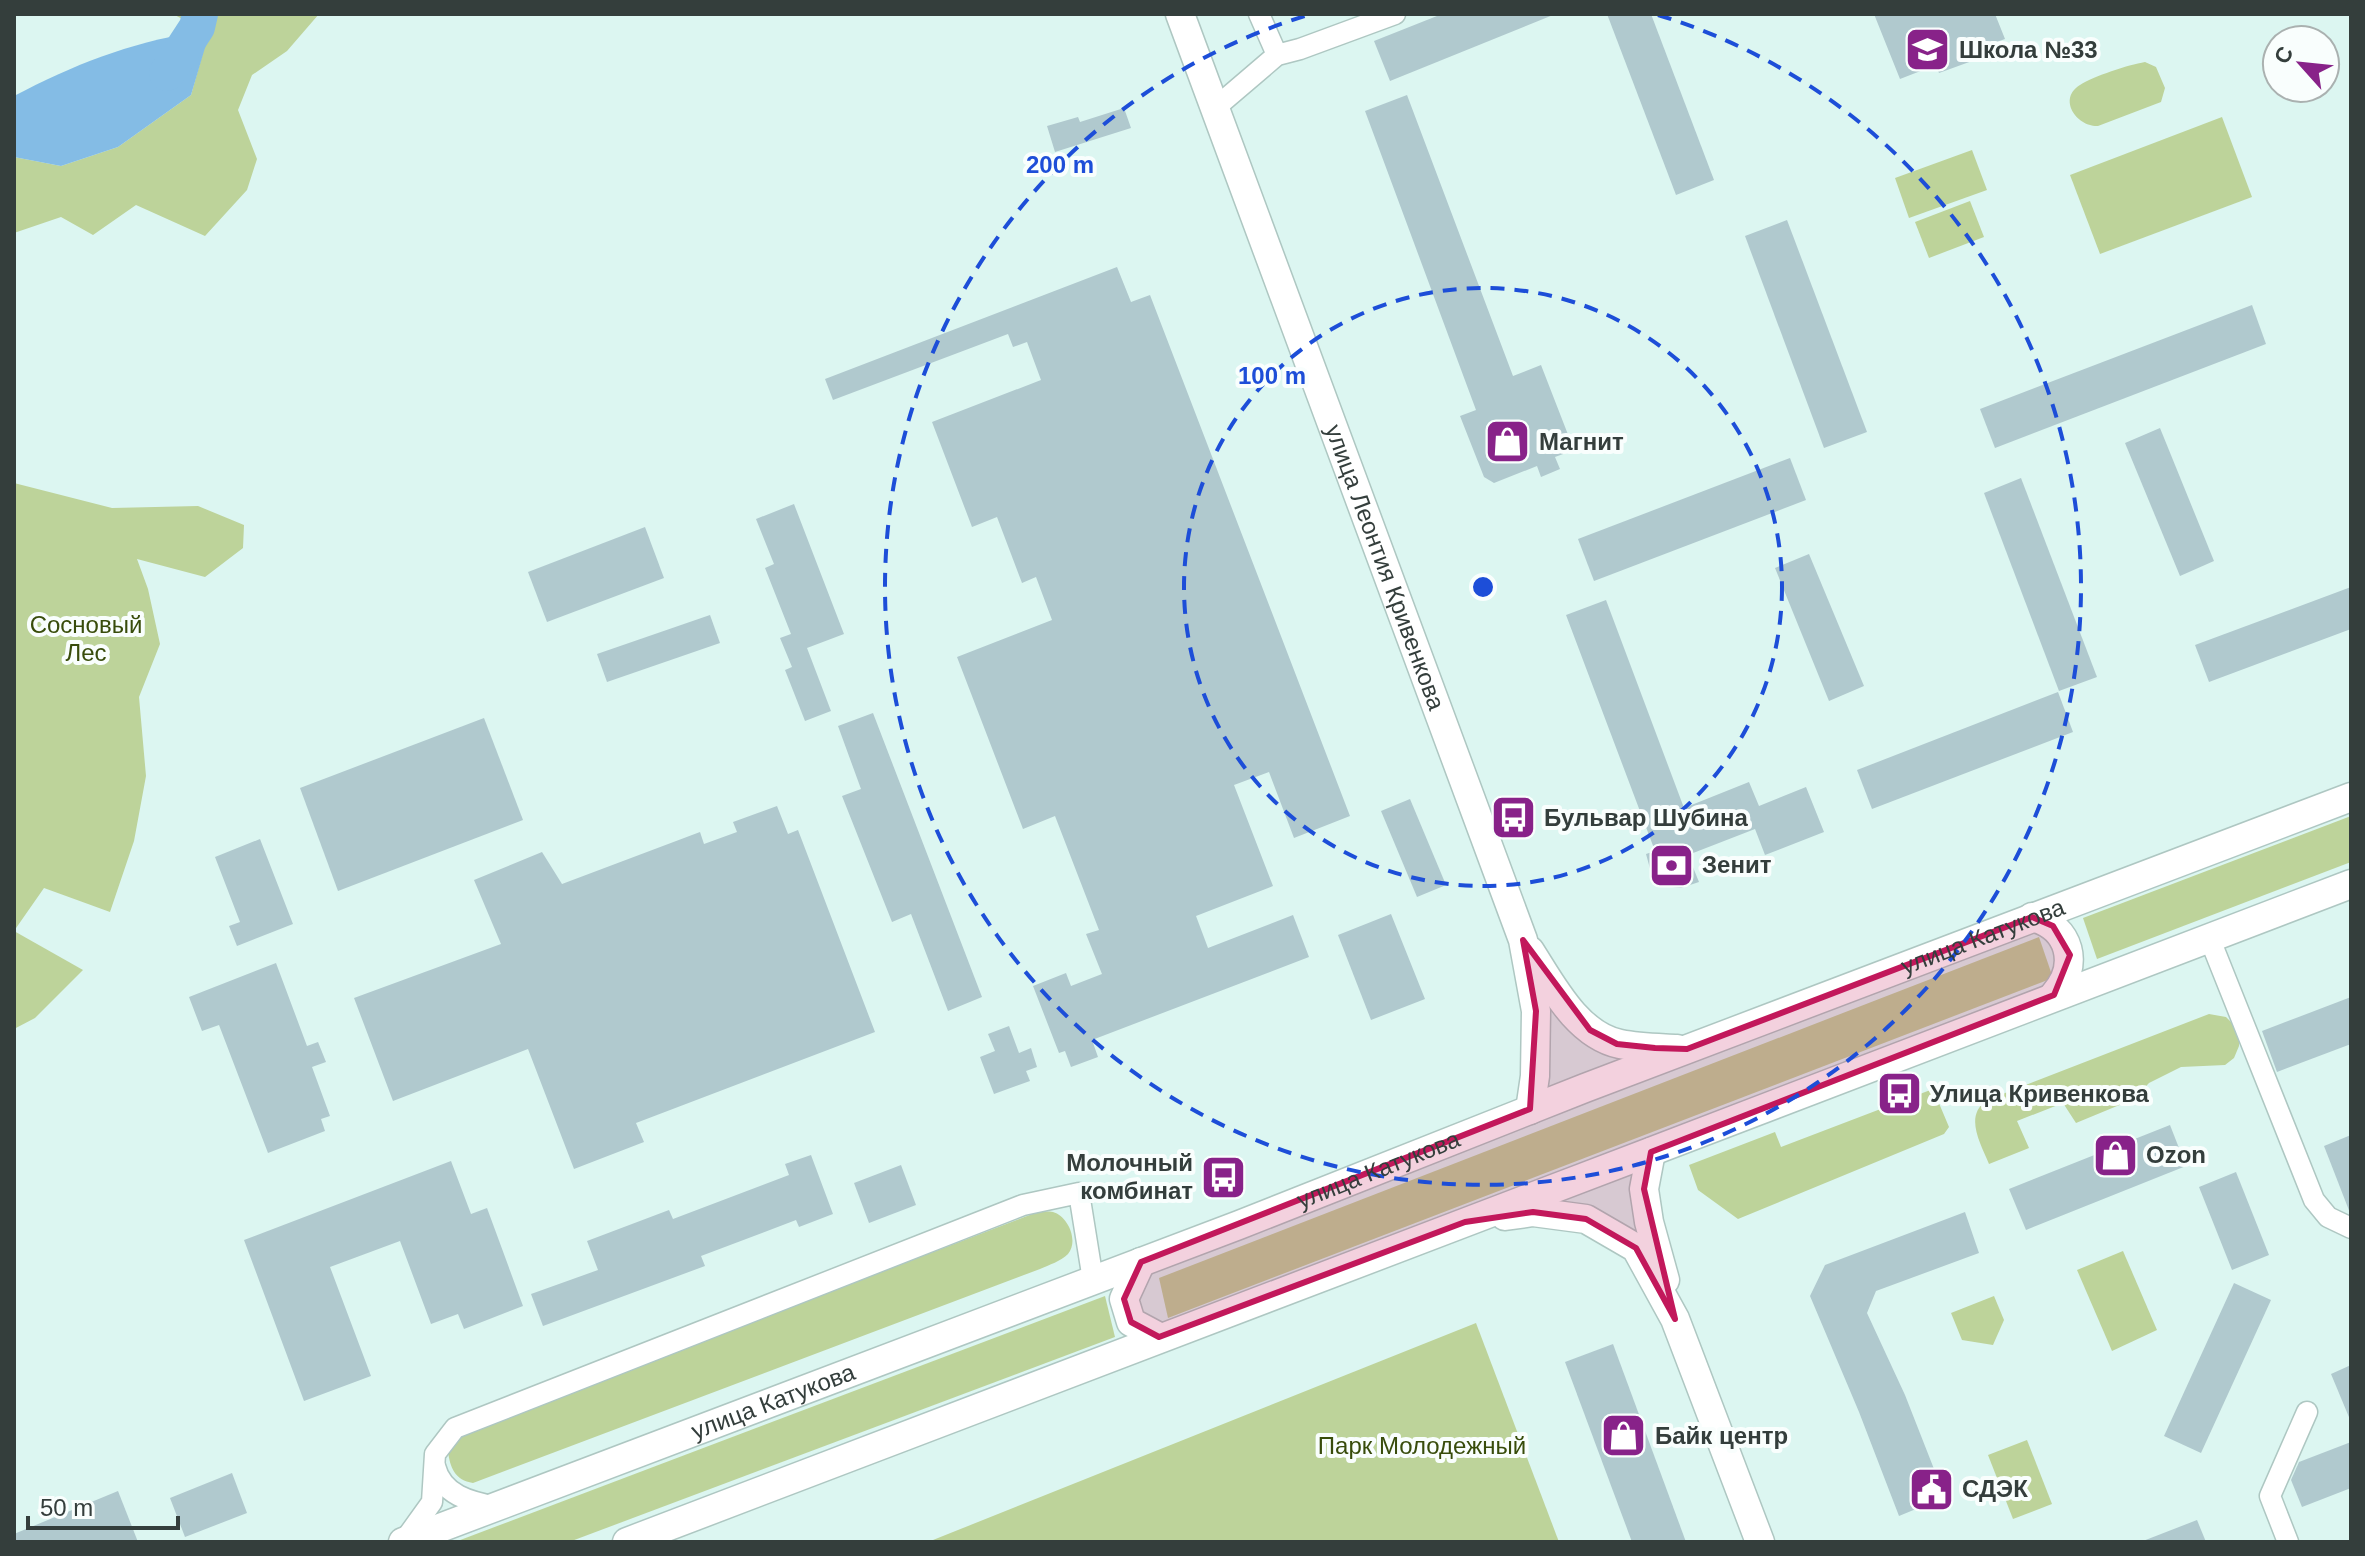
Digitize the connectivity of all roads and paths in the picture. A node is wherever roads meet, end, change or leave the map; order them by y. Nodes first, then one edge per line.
1 (1180, 14) edge
2 (1259, 14) edge
3 (1395, 14) edge
4 (1277, 55) junction
5 (1215, 108) junction
6 (2351, 797) edge
7 (2351, 884) edge
8 (2032, 917) junction
9 (2209, 937) junction
10 (1523, 940) junction
11 (2054, 995) junction
12 (1687, 1049) junction
13 (1530, 1110) junction
14 (1651, 1152) junction
15 (1465, 1222) junction
16 (2351, 1228) edge
17 (1141, 1262) junction
18 (1093, 1280) junction
19 (1675, 1319) junction
20 (1159, 1337) junction
21 (2307, 1412) dead end
22 (435, 1454) junction
23 (497, 1507) junction
24 (404, 1542) edge
25 (627, 1542) edge
26 (1760, 1542) edge
27 (2288, 1542) edge

1 - 5 main road, улица Леонтия Кривенкова
2 - 4 street
3 - 4 street
4 - 5 street
5 - 10 main road, улица Леонтия Кривенкова
6 - 8 main road, улица Катукова
7 - 9 main road
8 - 11 main road
8 - 12 main road, улица Катукова
9 - 11 main road
9 - 16 street
10 - 12 main road
10 - 13 main road
11 - 14 main road
12 - 13 main road, улица Катукова
13 - 17 main road, улица Катукова
14 - 15 main road
14 - 19 main road
15 - 19 main road
15 - 20 main road
17 - 18 main road, улица Катукова
17 - 20 main road
18 - 22 street
18 - 23 main road, улица Катукова
19 - 26 main road
20 - 25 main road
21 - 27 street
22 - 23 street
22 - 24 street
23 - 24 main road, улица Катукова

